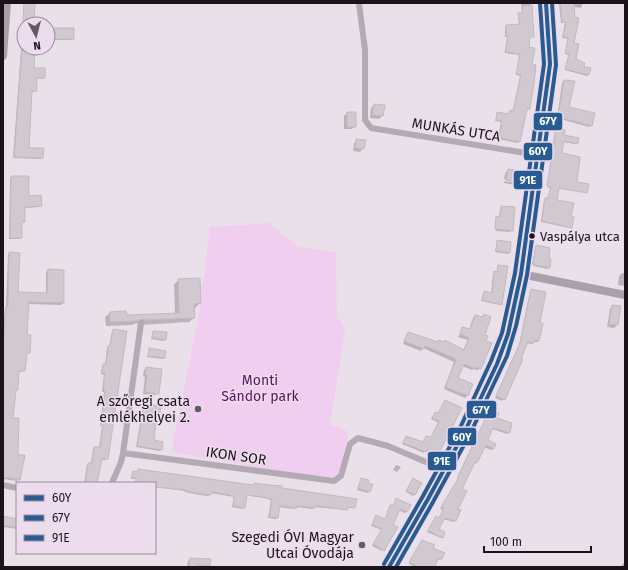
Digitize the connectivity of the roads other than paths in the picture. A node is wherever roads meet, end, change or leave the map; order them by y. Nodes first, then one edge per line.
1 (7, 3) edge
2 (359, 3) edge
3 (546, 3) edge
4 (3, 56) edge
5 (538, 155) junction
6 (520, 274) junction
7 (625, 295) edge
8 (141, 323) dead end
9 (123, 453) junction
10 (445, 470) junction
11 (112, 482) edge
12 (3, 485) edge
13 (16, 488) edge
14 (389, 567) edge

1 - 4 street
2 - 5 street, MUNKÁS UTCA
3 - 5 street
5 - 6 street
6 - 7 street
6 - 10 street
8 - 9 street
9 - 10 street, IKON SOR
9 - 11 street
10 - 14 street
12 - 13 street

